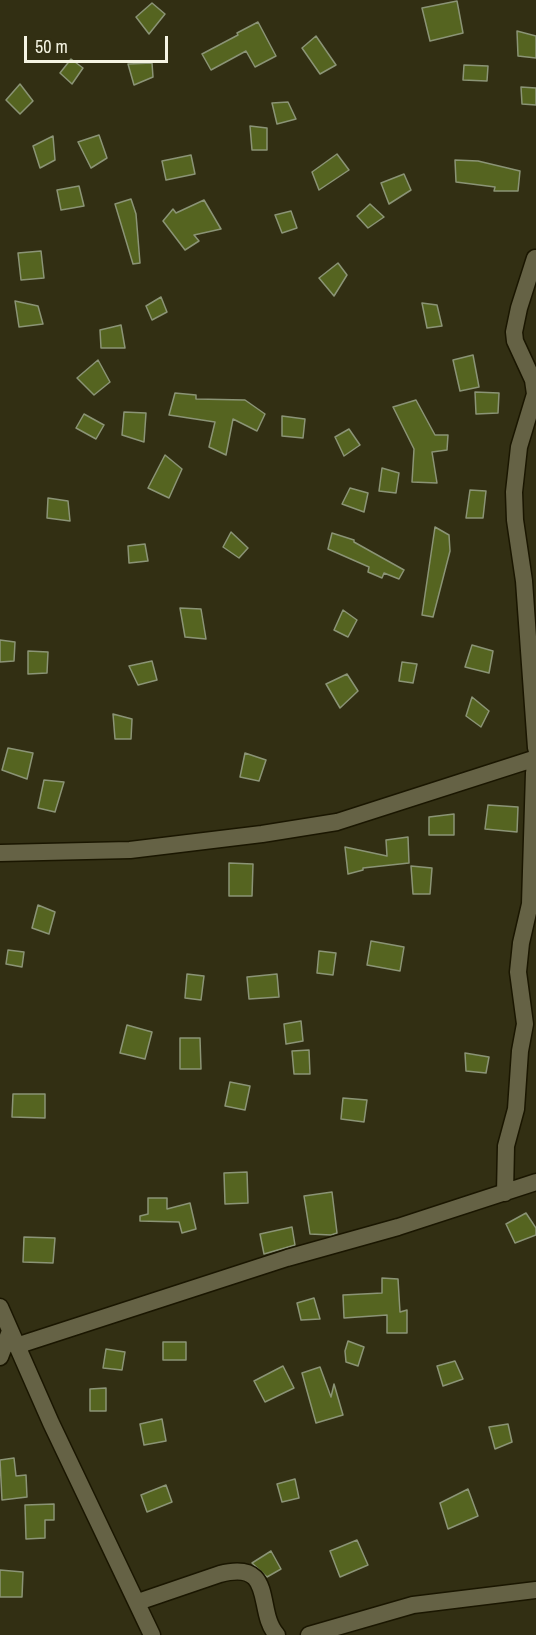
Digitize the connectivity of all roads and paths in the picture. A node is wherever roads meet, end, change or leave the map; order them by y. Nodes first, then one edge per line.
1 (536, 258) edge
2 (536, 748) edge
3 (536, 760) edge
4 (0, 853) edge
5 (536, 1182) edge
6 (505, 1193) junction
7 (0, 1307) edge
8 (13, 1339) junction
9 (0, 1357) edge
10 (536, 1590) edge
11 (138, 1602) junction
12 (152, 1635) edge
13 (278, 1635) edge
14 (309, 1635) edge

1 - 2 street
3 - 4 street
3 - 6 street
5 - 6 street
6 - 8 street
7 - 8 street
8 - 9 street
8 - 11 street
10 - 14 street
11 - 12 street
11 - 13 street

